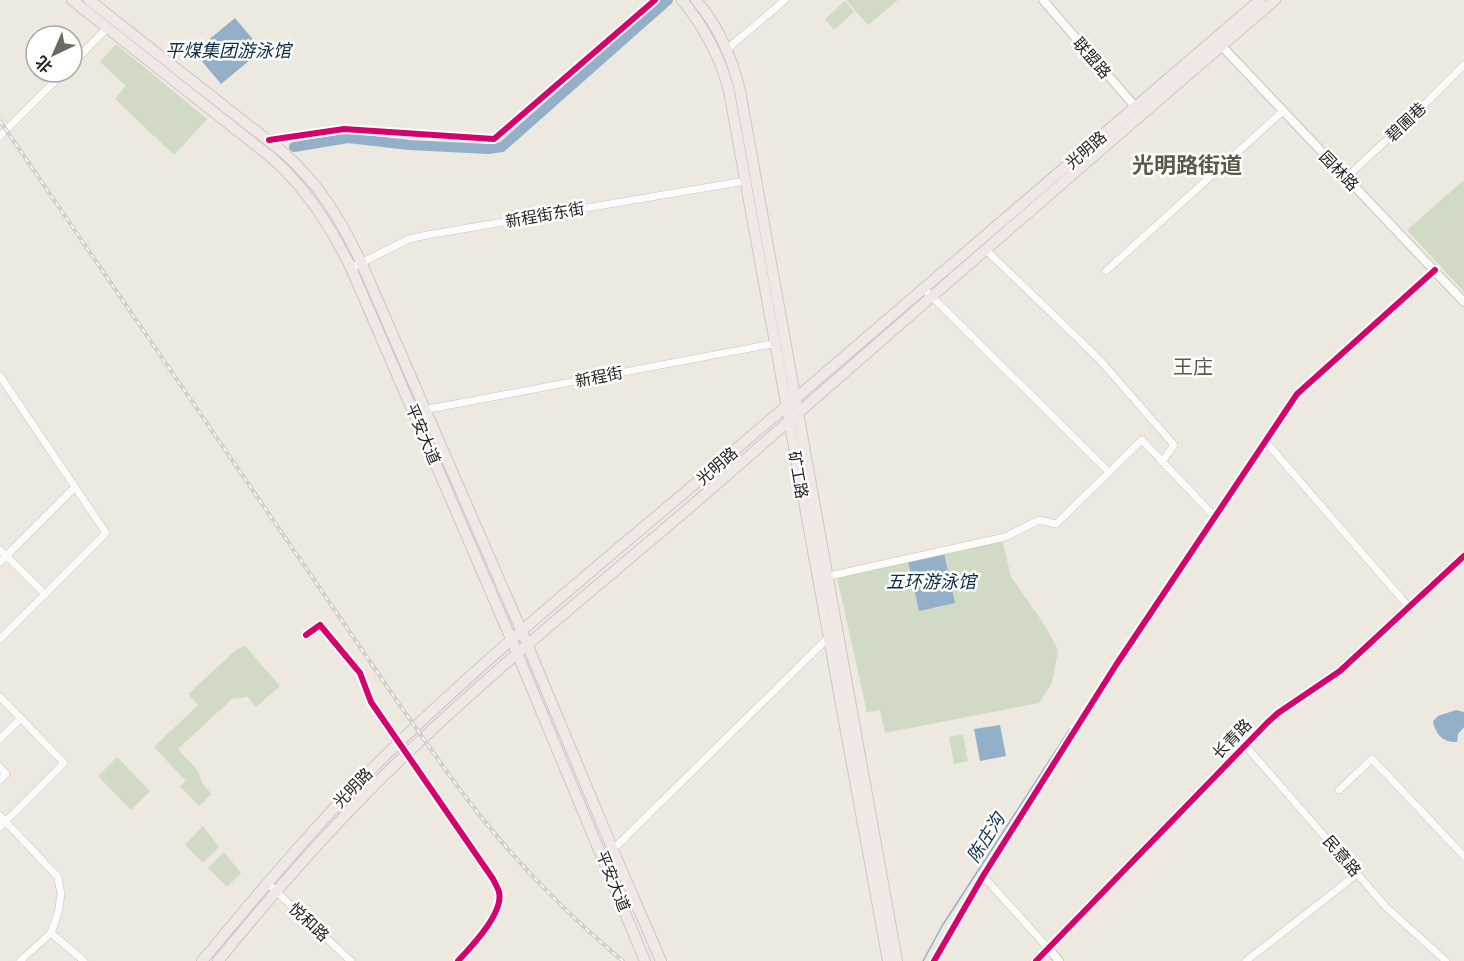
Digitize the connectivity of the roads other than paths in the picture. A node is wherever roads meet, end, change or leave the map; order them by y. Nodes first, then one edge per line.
1 (72, 0) edge
2 (89, 0) edge
3 (655, 0) edge
4 (696, 0) edge
5 (785, 0) edge
6 (1043, 0) edge
7 (1260, 0) edge
8 (1275, 0) edge
9 (685, 1) edge
10 (107, 28) junction
11 (1218, 42) junction
12 (727, 49) junction
13 (84, 52) edge
14 (1464, 65) edge
15 (52, 84) edge
16 (1139, 111) junction
17 (1282, 112) junction
18 (0, 136) edge
19 (269, 140) junction
20 (1346, 178) junction
21 (745, 181) junction
22 (986, 250) junction
23 (361, 262) junction
24 (351, 268) junction
25 (1435, 270) junction
26 (1106, 271) dead end
27 (928, 293) junction
28 (1464, 302) edge
29 (780, 342) junction
30 (0, 376) edge
31 (795, 398) junction
32 (785, 407) junction
33 (425, 410) junction
34 (413, 412) junction
35 (798, 413) junction
36 (788, 422) junction
37 (1266, 442) junction
38 (1162, 462) junction
39 (1109, 472) junction
40 (75, 487) junction
41 (1215, 517) junction
42 (0, 550) edge
43 (6, 556) junction
44 (1464, 556) edge
45 (0, 562) edge
46 (829, 576) junction
47 (45, 594) junction
48 (1408, 606) junction
49 (522, 632) junction
50 (306, 635) dead end
51 (0, 639) edge
52 (828, 639) junction
53 (512, 641) junction
54 (528, 646) junction
55 (518, 654) junction
56 (0, 697) edge
57 (21, 718) junction
58 (0, 739) edge
59 (1245, 745) junction
60 (0, 767) edge
61 (0, 780) edge
62 (1339, 790) dead end
63 (2, 822) edge
64 (613, 850) junction
65 (1464, 856) edge
66 (604, 858) junction
67 (1357, 874) junction
68 (983, 876) junction
69 (267, 883) junction
70 (276, 891) junction
71 (51, 933) junction
72 (1048, 948) junction
73 (20, 961) edge
74 (84, 961) edge
75 (202, 961) edge
76 (218, 961) edge
77 (351, 961) edge
78 (458, 961) edge
79 (645, 961) edge
80 (662, 961) edge
81 (888, 961) edge
82 (897, 961) edge
83 (934, 961) edge
84 (1036, 961) edge
85 (1059, 961) edge
86 (1246, 961) edge
87 (1446, 961) edge

1 - 10 main road, 平安大道
2 - 19 main road, 平安大道
3 - 19 street
4 - 12 main road, 矿工路
5 - 12 street
6 - 16 street, 联盟路
7 - 11 main road, 光明路
8 - 11 main road, 光明路
9 - 21 main road, 矿工路
10 - 13 street
10 - 24 main road, 平安大道
11 - 16 main road, 光明路
11 - 17 street, 园林路
12 - 29 main road, 矿工路
14 - 20 street, 碧圃巷
15 - 18 street
16 - 22 main road, 光明路
16 - 27 main road, 光明路
17 - 20 street, 园林路
17 - 26 street
19 - 23 main road, 平安大道
20 - 25 street, 园林路
21 - 23 street, 新程街东街
21 - 29 main road, 矿工路
22 - 27 main road, 光明路
22 - 38 street
23 - 24 street, 新程街东街
23 - 33 main road, 平安大道
24 - 34 main road, 平安大道
25 - 28 street, 园林路
25 - 37 street
27 - 31 main road, 光明路
27 - 35 main road, 光明路
27 - 39 street
29 - 31 main road, 矿工路
29 - 32 main road, 矿工路
29 - 33 street, 新程街
30 - 40 street
31 - 32 main road, 光明路
31 - 35 main road, 矿工路
32 - 36 main road, 矿工路
32 - 49 main road, 光明路
33 - 34 street, 新程街
33 - 49 main road, 平安大道
34 - 53 main road, 平安大道
35 - 36 main road, 光明路
35 - 46 main road, 矿工路
36 - 52 main road, 矿工路
36 - 54 main road, 光明路
37 - 41 street
37 - 48 street
38 - 39 street
38 - 41 street
39 - 46 street
40 - 43 street
40 - 47 street
41 - 68 street
42 - 43 street
43 - 45 street
43 - 47 street
44 - 48 street, 长青路
46 - 82 main road, 矿工路
47 - 51 street
48 - 59 street, 长青路
49 - 53 main road, 光明路
49 - 54 main road, 平安大道
50 - 78 street, bridge
52 - 64 street
52 - 81 main road, 矿工路
53 - 55 main road, 平安大道
53 - 69 main road, 光明路
54 - 55 main road, 光明路
54 - 64 main road, 平安大道
55 - 66 main road, 平安大道
55 - 70 main road, 光明路
56 - 57 street
57 - 58 street
57 - 63 street
59 - 67 street, 民意路
59 - 72 street, 长青路
60 - 61 street
62 - 65 street
63 - 71 street
64 - 66 street
64 - 80 main road, 平安大道
66 - 79 main road, 平安大道
67 - 86 street
67 - 87 street, 民意路
68 - 72 street
68 - 83 street
69 - 70 street, 悦和路
69 - 75 main road, 光明路
70 - 76 main road, 光明路
70 - 77 street, 悦和路
71 - 73 street
71 - 74 street
72 - 84 street, 长青路
72 - 85 street

